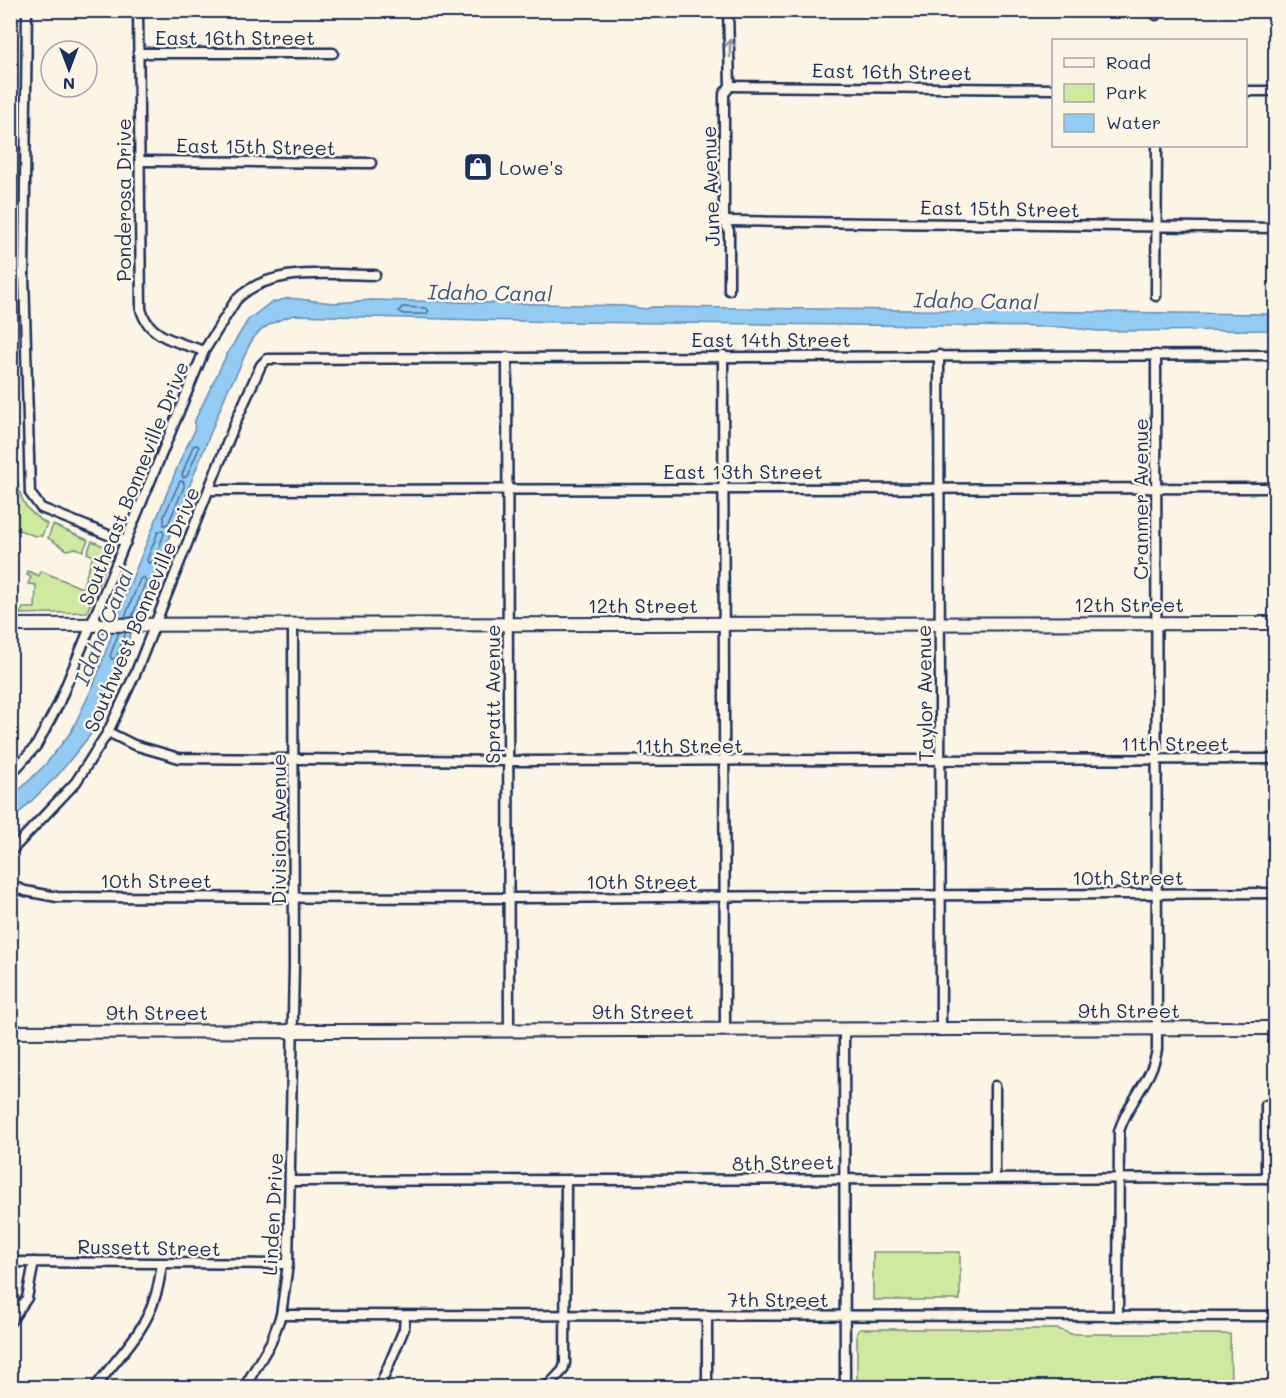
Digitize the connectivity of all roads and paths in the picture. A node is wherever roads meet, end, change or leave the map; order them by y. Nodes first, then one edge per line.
1 (27, 10) edge
2 (138, 10) edge
3 (728, 10) edge
4 (138, 53) junction
5 (333, 53) dead end
6 (730, 86) junction
7 (1052, 89) edge
8 (1247, 91) edge
9 (1275, 91) edge
10 (1157, 147) edge
11 (140, 161) junction
12 (371, 164) dead end
13 (724, 221) junction
14 (1157, 226) junction
15 (1275, 228) edge
16 (10, 274) edge
17 (24, 274) junction
18 (375, 275) dead end
19 (729, 290) dead end
20 (1156, 296) dead end
21 (204, 351) junction
22 (723, 355) junction
23 (939, 355) junction
24 (1156, 355) junction
25 (1275, 355) edge
26 (507, 357) junction
27 (267, 359) joint
28 (940, 487) junction
29 (725, 488) junction
30 (1275, 488) edge
31 (1157, 489) junction
32 (210, 490) junction
33 (508, 490) junction
34 (126, 542) junction
35 (1157, 623) junction
36 (1275, 623) edge
37 (508, 624) junction
38 (724, 624) junction
39 (940, 624) junction
40 (10, 625) edge
41 (93, 625) junction
42 (155, 625) junction
43 (293, 626) junction
44 (108, 732) junction
45 (294, 758) junction
46 (1275, 759) edge
47 (1157, 760) junction
48 (509, 761) junction
49 (725, 761) junction
50 (942, 761) junction
51 (10, 774) edge
52 (10, 852) edge
53 (10, 885) edge
54 (1158, 893) junction
55 (1275, 893) edge
56 (942, 894) junction
57 (294, 897) junction
58 (724, 897) junction
59 (508, 898) junction
60 (1275, 1028) edge
61 (941, 1029) junction
62 (725, 1030) junction
63 (844, 1030) junction
64 (1157, 1030) junction
65 (509, 1031) junction
66 (10, 1032) edge
67 (293, 1033) junction
68 (994, 1086) dead end
69 (1266, 1105) dead end
70 (845, 1178) junction
71 (995, 1178) junction
72 (1117, 1178) junction
73 (1271, 1178) edge
74 (291, 1181) junction
75 (566, 1181) junction
76 (10, 1262) edge
77 (34, 1262) junction
78 (162, 1264) junction
79 (288, 1264) junction
80 (281, 1315) junction
81 (707, 1315) junction
82 (845, 1315) junction
83 (405, 1316) junction
84 (566, 1316) junction
85 (1118, 1316) junction
86 (1275, 1316) edge
87 (10, 1322) edge
88 (95, 1388) edge
89 (244, 1388) edge
90 (379, 1388) edge
91 (546, 1388) edge
92 (707, 1388) edge
93 (844, 1388) edge

1 - 17 street
2 - 4 street, Ponderosa Drive
6 -> 3 street, June Avenue
4 - 5 street, East 16th Street
4 - 11 street, Ponderosa Drive
6 - 7 street, East 16th Street
6 - 13 street, June Avenue
8 - 9 street
10 - 14 street
11 - 12 street, East 15th Street
11 - 21 street, Ponderosa Drive
13 - 14 street, East 15th Street
13 - 19 street, June Avenue
14 - 15 street, East 15th Street
14 - 20 street
16 - 17 street
17 - 34 street
18 - 21 street, Southeast Bonneville Drive
21 - 34 street, Southeast Bonneville Drive
22 - 23 street, East 14th Street
22 - 26 street, East 14th Street
22 - 29 street
23 - 24 street, East 14th Street
23 - 28 street, Taylor Avenue
24 - 25 street, East 14th Street
24 - 31 street, Cranmer Avenue
26 - 27 street, East 14th Street
26 - 33 street, Spratt Avenue
27 - 32 street, Southwest Bonneville Drive
28 - 29 street, East 13th Street
28 - 31 street, East 13th Street
28 - 39 street, Taylor Avenue
29 - 33 street, East 13th Street
29 - 38 street
30 - 31 street, East 13th Street
31 - 35 street, Cranmer Avenue
32 - 33 street, East 13th Street
32 - 42 street, Southwest Bonneville Drive
33 - 37 street, Spratt Avenue
34 - 41 street, Southeast Bonneville Drive
35 - 36 street, 12th Street
35 - 39 street, 12th Street
35 - 47 street, Cranmer Avenue
37 - 38 street, 12th Street
37 - 43 street, 12th Street
37 - 48 street, Spratt Avenue
38 - 39 street, 12th Street
38 - 49 street
39 - 50 street, Taylor Avenue
40 - 41 street, 12th Street
41 - 42 street, 12th Street
41 - 51 street, Southeast Bonneville Drive
42 - 43 street, 12th Street
42 - 44 street, Southwest Bonneville Drive
43 - 45 street, Division Avenue
44 - 45 street, 11th Street
44 - 52 street, Southwest Bonneville Drive
45 - 48 street, 11th Street
45 - 57 street, Division Avenue
46 - 47 street, 11th Street
47 - 50 street, 11th Street
47 - 54 street, Cranmer Avenue
48 - 49 street, 11th Street
48 - 59 street, Spratt Avenue
49 - 50 street, 11th Street
49 - 58 street
50 - 56 street, Taylor Avenue
53 - 57 street, 10th Street
54 - 55 street, 10th Street
54 - 56 street, 10th Street
54 - 64 street, Cranmer Avenue
56 - 58 street, 10th Street
56 - 61 street, Taylor Avenue
57 - 59 street, 10th Street
57 - 67 street, Division Avenue
58 - 59 street, 10th Street
58 - 62 street
59 - 65 street, Spratt Avenue
60 - 64 street, 9th Street
61 - 63 street, 9th Street
61 - 64 street, 9th Street
62 - 63 street, 9th Street
62 - 65 street, 9th Street
63 - 70 street
64 - 72 street, Cranmer Avenue
65 - 67 street, 9th Street
66 - 67 street, 9th Street
67 - 74 street, Linden Drive
68 - 71 street
69 - 73 street
70 - 71 street, 8th Street
70 - 75 street, 8th Street
70 - 82 street
71 - 72 street, 8th Street
72 - 73 street, 8th Street
72 - 85 street, Cranmer Avenue
74 - 75 street, 8th Street
74 - 79 street, Linden Drive
75 - 84 street
76 - 77 street, Russett Street
77 - 78 street, Russett Street
77 - 87 street
78 - 79 street, Russett Street
78 - 88 street
79 - 80 street, Linden Drive
80 - 83 street, 7th Street
80 - 89 street, Linden Drive
81 - 82 street, 7th Street
81 - 84 street, 7th Street
81 - 92 street
82 - 85 street, 7th Street
82 - 93 street
83 - 84 street, 7th Street
83 - 90 street
84 - 91 street
85 - 86 street, 7th Street

